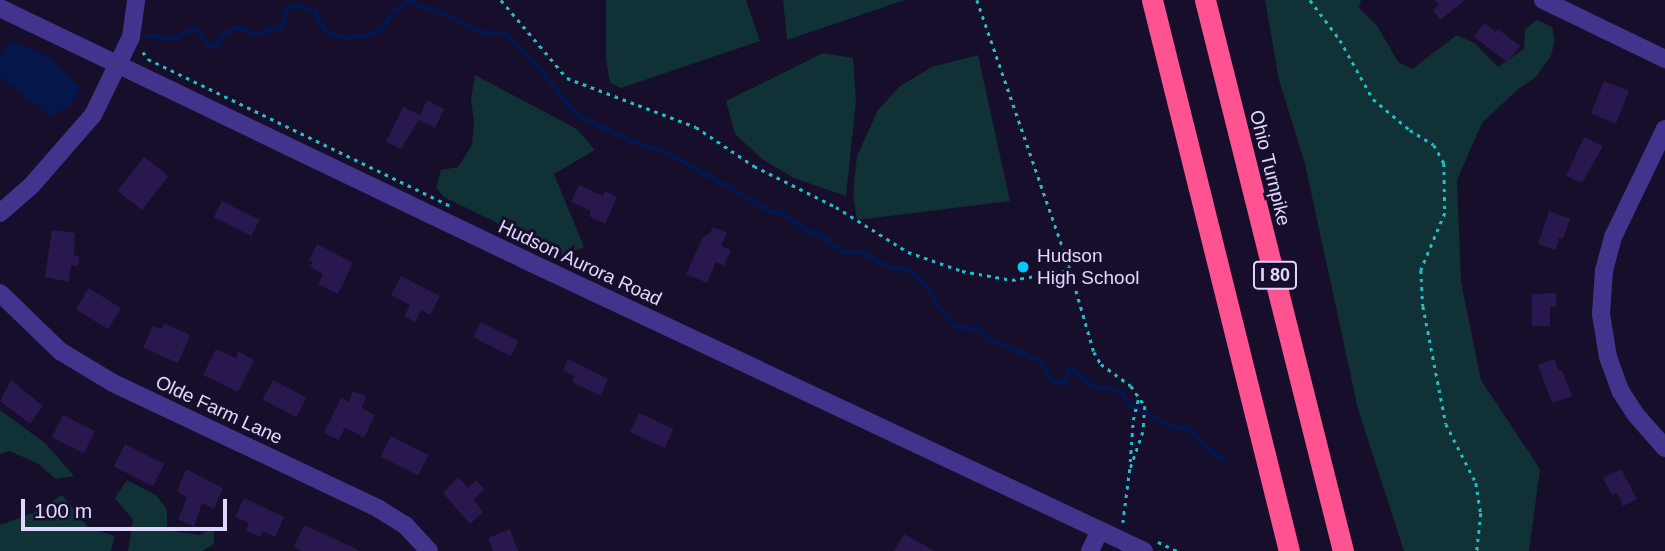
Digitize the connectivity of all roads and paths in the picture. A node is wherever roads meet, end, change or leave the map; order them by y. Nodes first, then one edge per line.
1 (136, 0) edge
2 (501, 0) edge
3 (976, 0) edge
4 (1152, 0) edge
5 (1205, 0) edge
6 (1310, 0) edge
7 (1543, 0) edge
8 (0, 8) edge
9 (1665, 60) edge
10 (118, 64) junction
11 (1665, 129) edge
12 (0, 213) edge
13 (1070, 270) junction
14 (0, 293) edge
15 (1139, 396) junction
16 (1665, 449) edge
17 (1130, 469) junction
18 (1122, 525) dead end
19 (1099, 532) junction
20 (429, 551) edge
21 (1090, 551) edge
22 (1144, 551) edge
23 (1289, 551) edge
24 (1342, 551) edge
25 (1477, 551) edge

1 - 10 street
2 - 13 path
3 - 13 path
4 - 23 highway, I 80
5 - 24 highway, Ohio Turnpike / I 80
6 - 25 path
7 - 9 street
8 - 10 street, Hudson Aurora Road
10 - 12 street
10 - 19 street, Hudson Aurora Road
11 - 16 street
13 - 15 path
14 - 20 street, Olde Farm Lane
15 - 17 path
15 - 17 path
17 - 18 path
19 - 21 street
19 - 22 street, Hudson Aurora Road

